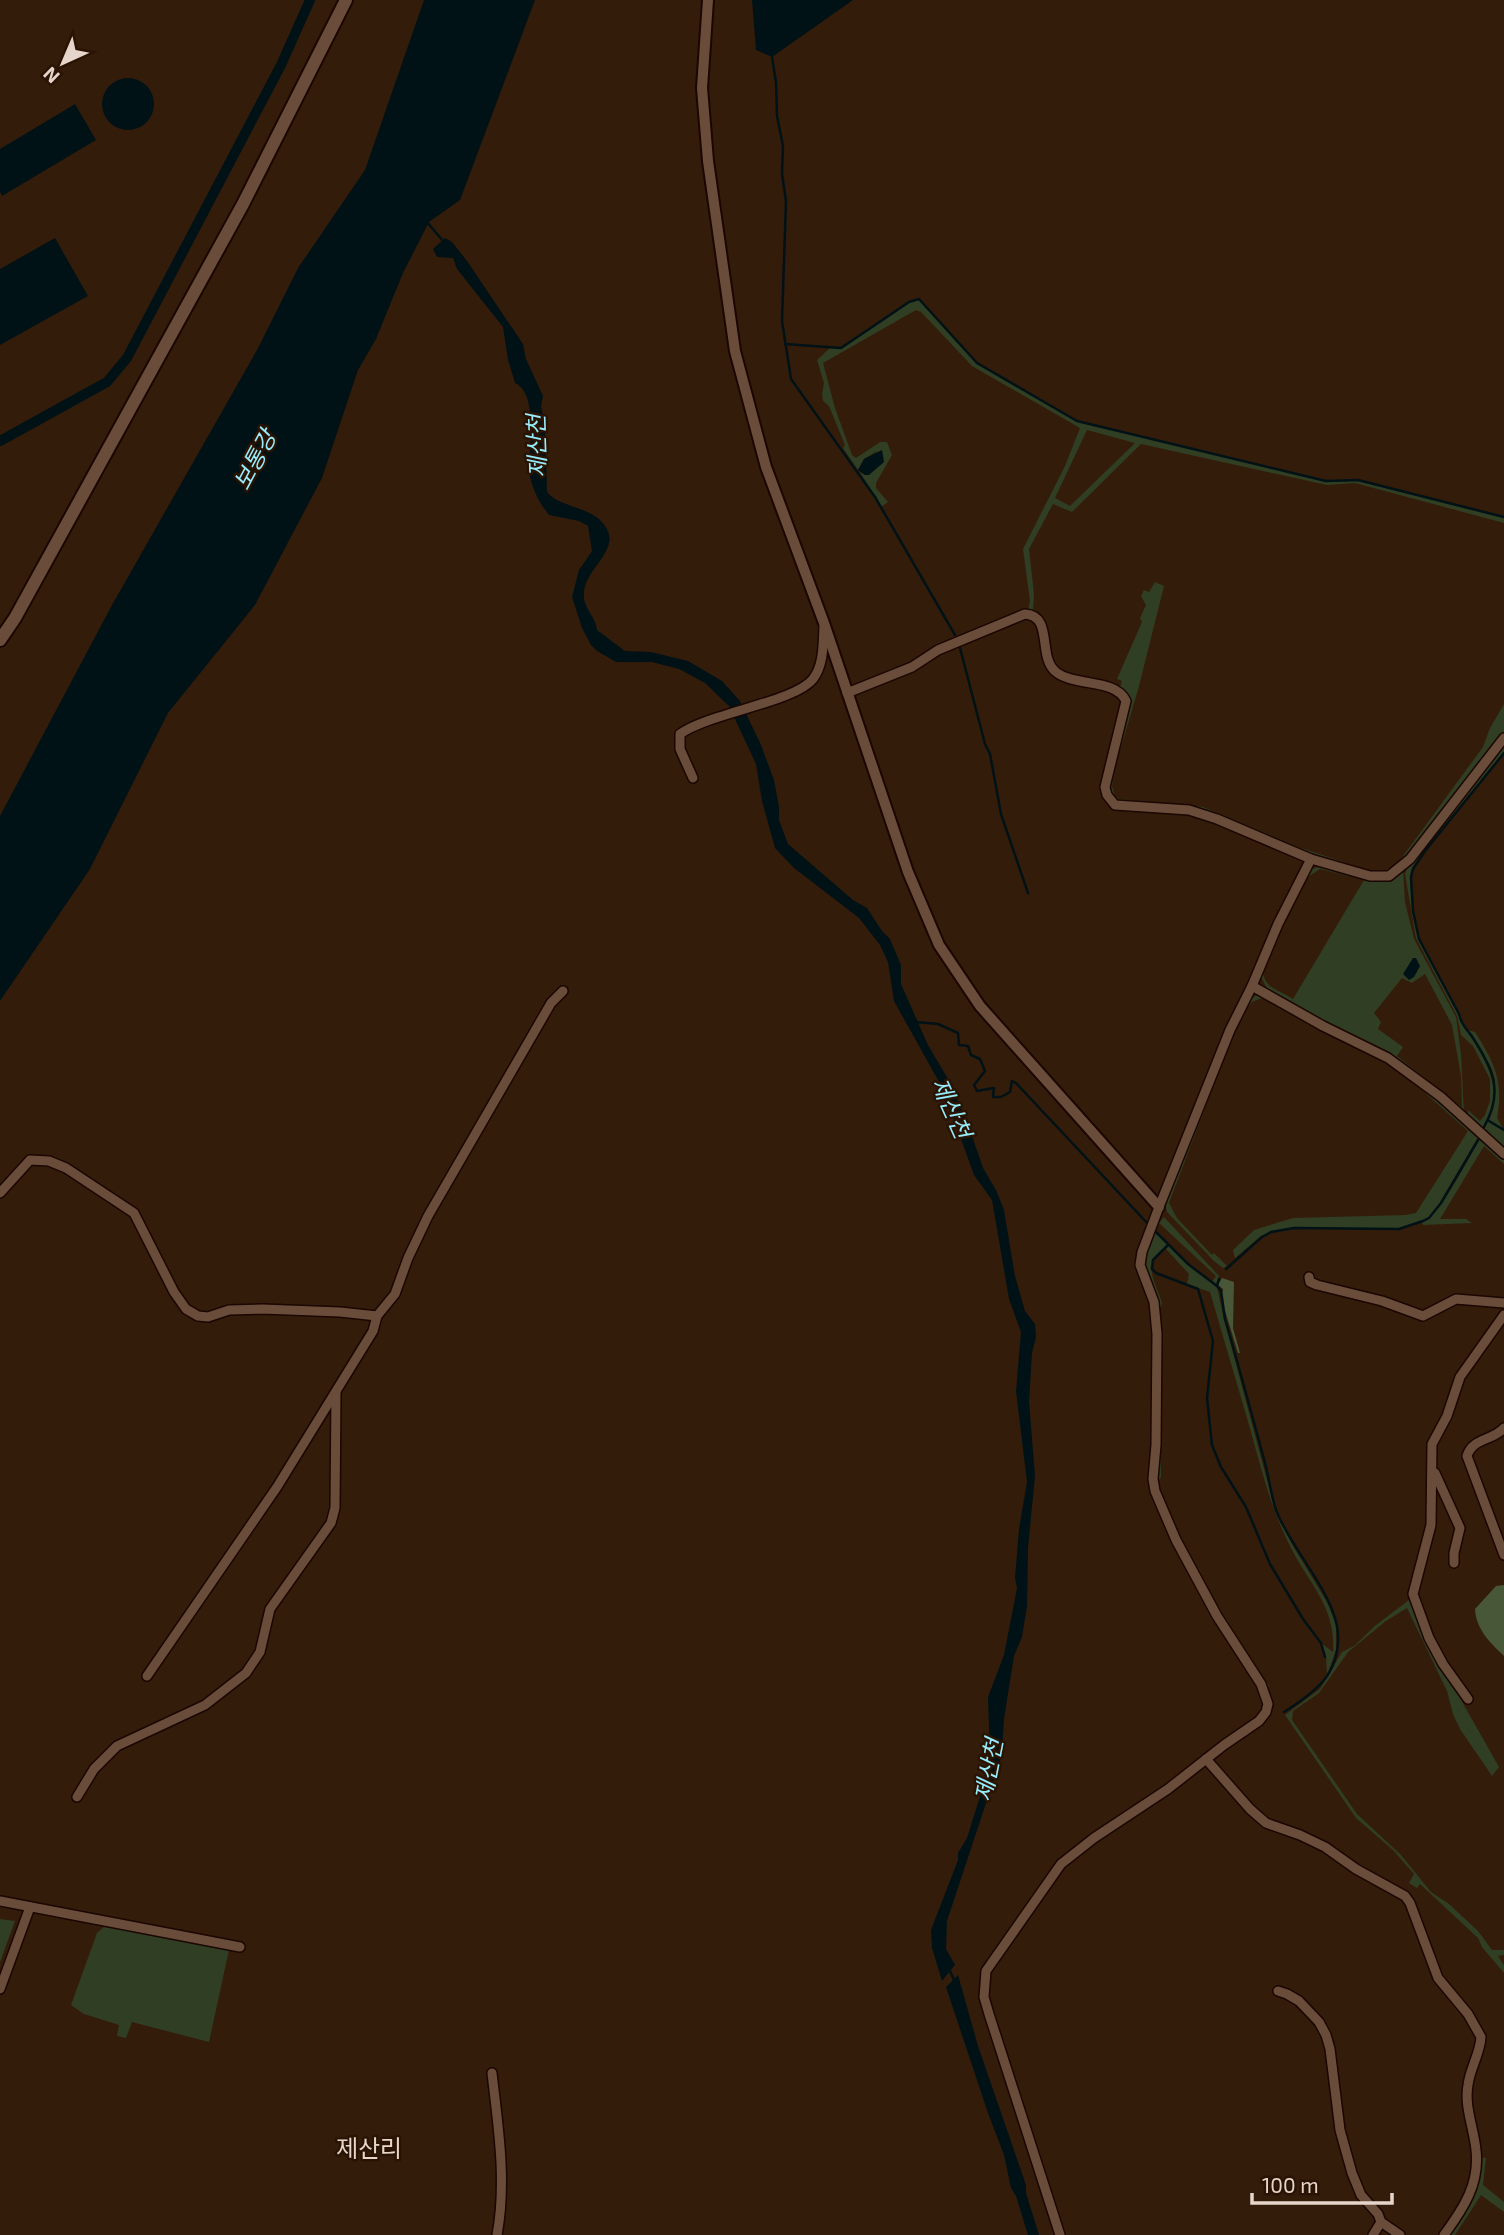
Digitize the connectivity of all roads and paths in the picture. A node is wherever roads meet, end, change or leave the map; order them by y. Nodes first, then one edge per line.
1 (346, 0) edge
2 (708, 0) edge
3 (824, 623) junction
4 (0, 640) edge
5 (847, 693) junction
6 (1504, 738) edge
7 (693, 778) dead end
8 (1311, 859) junction
9 (1252, 986) junction
10 (563, 991) dead end
11 (1504, 1154) edge
12 (0, 1193) edge
13 (1158, 1207) junction
14 (1309, 1277) dead end
15 (1504, 1303) edge
16 (1504, 1315) edge
17 (377, 1316) junction
18 (336, 1391) junction
19 (1504, 1428) edge
20 (1433, 1469) junction
21 (1504, 1555) edge
22 (1454, 1563) dead end
23 (147, 1676) dead end
24 (1468, 1699) dead end
25 (1206, 1759) junction
26 (77, 1797) dead end
27 (0, 1901) edge
28 (30, 1907) junction
29 (240, 1947) dead end
30 (0, 1989) edge
31 (1278, 1991) dead end
32 (492, 2073) dead end
33 (1381, 2222) junction
34 (497, 2235) edge
35 (1060, 2235) edge
36 (1373, 2235) edge
37 (1400, 2235) edge
38 (1444, 2235) edge

1 - 4 main road
2 - 3 street
3 - 5 street
3 - 7 street
5 - 8 street
5 - 13 street
6 - 8 street
8 - 9 street
9 - 11 street
9 - 13 street
10 - 17 street
12 - 17 street
13 - 25 street
14 - 15 street
16 - 20 street
17 - 18 street
18 - 23 street
18 - 26 street
19 - 21 street
20 - 22 street
20 - 24 street
25 - 35 street
25 - 38 street
27 - 28 street
28 - 29 street
28 - 30 street
31 - 33 street
32 - 34 street
33 - 36 street
33 - 37 street

